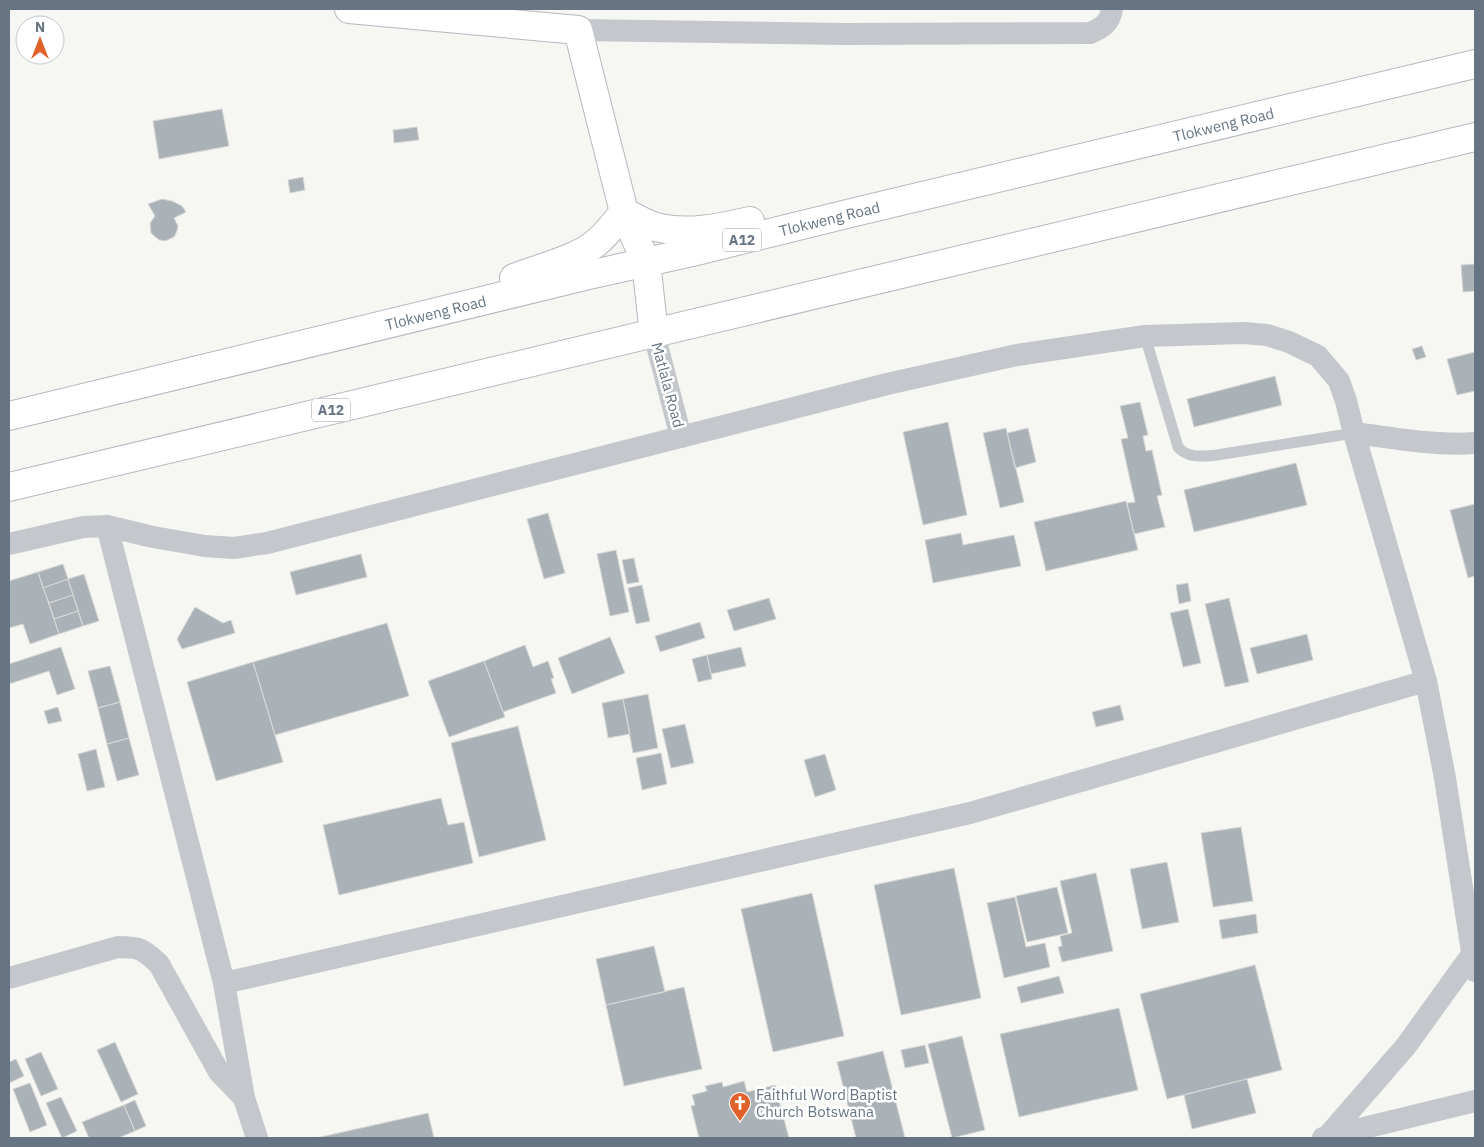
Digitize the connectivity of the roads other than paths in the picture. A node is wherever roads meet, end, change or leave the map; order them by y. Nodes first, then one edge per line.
1 (348, 9) edge
2 (1112, 9) edge
3 (578, 30) junction
4 (1475, 64) edge
5 (1475, 137) edge
6 (624, 212) junction
7 (851, 213) junction
8 (646, 262) junction
9 (432, 313) junction
10 (654, 334) junction
11 (1145, 336) junction
12 (9, 416) edge
13 (1354, 433) junction
14 (681, 437) junction
15 (1475, 443) edge
16 (9, 487) edge
17 (107, 526) junction
18 (9, 544) edge
19 (1426, 681) junction
20 (1474, 962) edge
21 (9, 978) edge
22 (224, 983) junction
23 (244, 1098) junction
24 (1475, 1101) edge
25 (257, 1138) edge
26 (1324, 1138) edge

1 - 3 main road
2 - 3 street
3 - 6 main road
4 - 7 main road, Tlokweng Road / A12
5 - 10 main road, A12
6 - 7 main road
6 - 8 main road
6 - 9 main road
7 - 8 main road, Tlokweng Road / A12
8 - 9 main road, Tlokweng Road / A12
8 - 10 main road
9 - 12 main road, Tlokweng Road / A12
10 - 14 street, Matlala Road
10 - 16 main road, A12
11 - 13 street
11 - 13 lane
11 - 14 street
13 - 15 street
13 - 19 street
14 - 17 street
17 - 18 street
17 - 22 street
19 - 20 street
19 - 22 street
20 - 26 street
21 - 23 street
22 - 23 street
23 - 25 street
24 - 26 street

